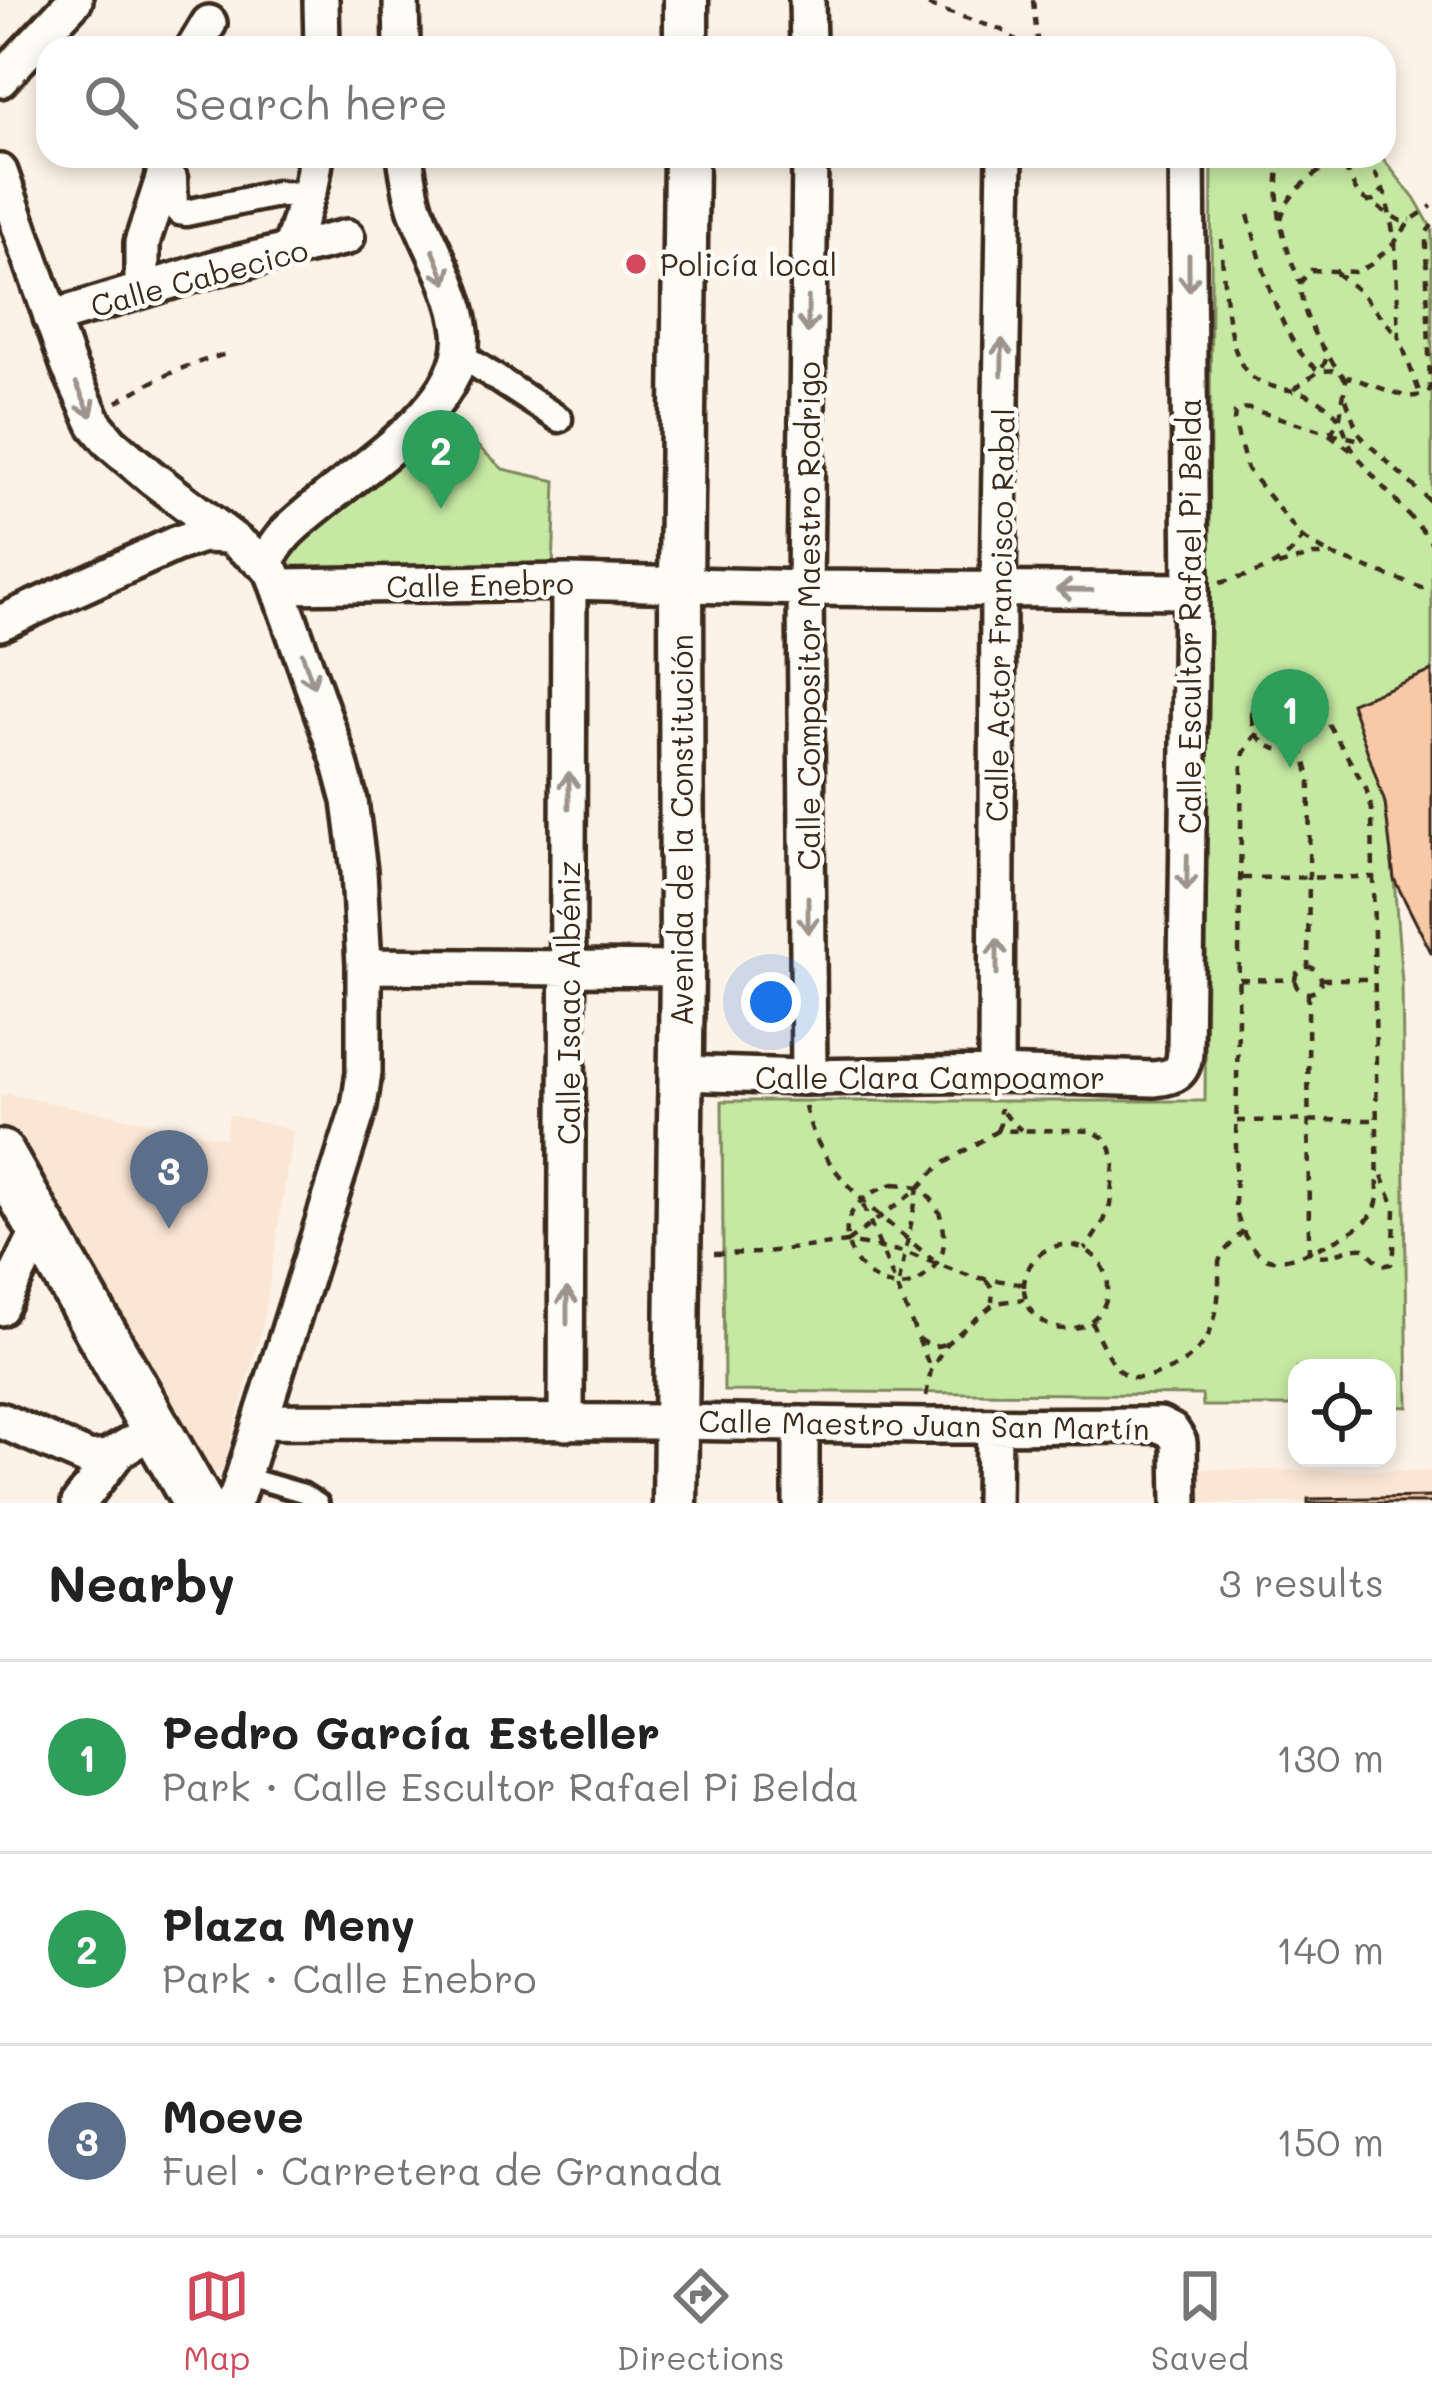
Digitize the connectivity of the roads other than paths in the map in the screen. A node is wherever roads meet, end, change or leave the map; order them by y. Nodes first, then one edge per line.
1 (75, 0) edge
2 (321, 0) edge
3 (401, 0) edge
4 (686, 0) edge
5 (808, 0) edge
6 (41, 36) edge
7 (322, 36) edge
8 (402, 36) edge
9 (686, 36) edge
10 (808, 36) edge
11 (36, 42) edge
12 (0, 80) edge
13 (165, 168) edge
14 (166, 168) edge
15 (314, 168) edge
16 (407, 168) edge
17 (686, 168) edge
18 (810, 168) edge
19 (1005, 168) edge
20 (1187, 168) edge
21 (0, 172) edge
22 (308, 195) junction
23 (347, 237) dead end
24 (290, 250) junction
25 (142, 290) junction
26 (51, 318) junction
27 (460, 355) junction
28 (559, 419) dead end
29 (228, 536) junction
30 (272, 574) junction
31 (569, 582) junction
32 (681, 585) junction
33 (805, 588) junction
34 (998, 589) junction
35 (1191, 591) junction
36 (0, 623) edge
37 (364, 966) junction
38 (569, 968) junction
39 (682, 969) junction
40 (681, 1073) junction
41 (996, 1074) junction
42 (1178, 1074) joint
43 (806, 1077) junction
44 (0, 1156) edge
45 (40, 1227) junction
46 (0, 1308) edge
47 (0, 1420) edge
48 (262, 1421) junction
49 (674, 1422) junction
50 (566, 1423) junction
51 (801, 1424) junction
52 (994, 1426) junction
53 (137, 1440) junction
54 (84, 1482) edge
55 (238, 1489) edge
56 (198, 1503) edge
57 (319, 1503) edge
58 (675, 1503) edge
59 (801, 1503) edge
60 (993, 1503) edge
61 (1180, 1503) edge

1 - 6 street
2 - 7 street
3 - 8 street
4 - 9 street
5 - 10 street
11 - 12 street
13 - 25 street
14 - 22 street
15 - 22 street
16 -> 27 street
17 - 32 street, Avenida de la Constitución
18 -> 33 street, Calle Compositor Maestro Rodrigo
34 -> 19 street, Calle Actor Francisco Rabal
20 -> 35 street, Calle Escultor Rafael Pi Belda
21 - 26 street
22 - 24 street
23 - 24 street, Calle Cabecico
24 - 25 street, Calle Cabecico
25 - 26 street, Calle Cabecico
26 -> 29 street
27 - 28 street
27 - 30 street
29 - 30 street
29 - 36 street
30 - 31 street, Calle Enebro
30 -> 37 street
31 - 32 street, Calle Enebro
38 -> 31 street, Calle Isaac Albéniz
32 - 33 street, Calle Enebro
32 - 39 street, Avenida de la Constitución
33 - 34 street, Calle Enebro
33 -> 43 street, Calle Compositor Maestro Rodrigo
35 -> 34 street, Calle Enebro
41 -> 34 street, Calle Actor Francisco Rabal
35 -> 42 street, Calle Escultor Rafael Pi Belda
37 - 38 street
37 - 48 street
38 - 39 street
50 -> 38 street, Calle Isaac Albéniz
39 - 40 street, Avenida de la Constitución
40 - 43 street, Calle Clara Campoamor
40 - 49 street, Avenida de la Constitución
41 - 42 street, Calle Clara Campoamor
41 - 43 street, Calle Clara Campoamor
44 - 45 main road
45 - 46 street
45 - 53 main road
47 - 54 street
48 - 50 street, Calle Maestro Juan San Martín
48 - 55 street
49 - 50 street, Calle Maestro Juan San Martín
49 - 51 street, Calle Maestro Juan San Martín
49 - 58 street, Avenida de la Constitución
51 - 52 street, Calle Maestro Juan San Martín
51 - 59 street
52 - 60 street
52 - 61 street, Calle Maestro Juan San Martín
53 - 54 street
53 - 56 main road
55 - 57 lane

